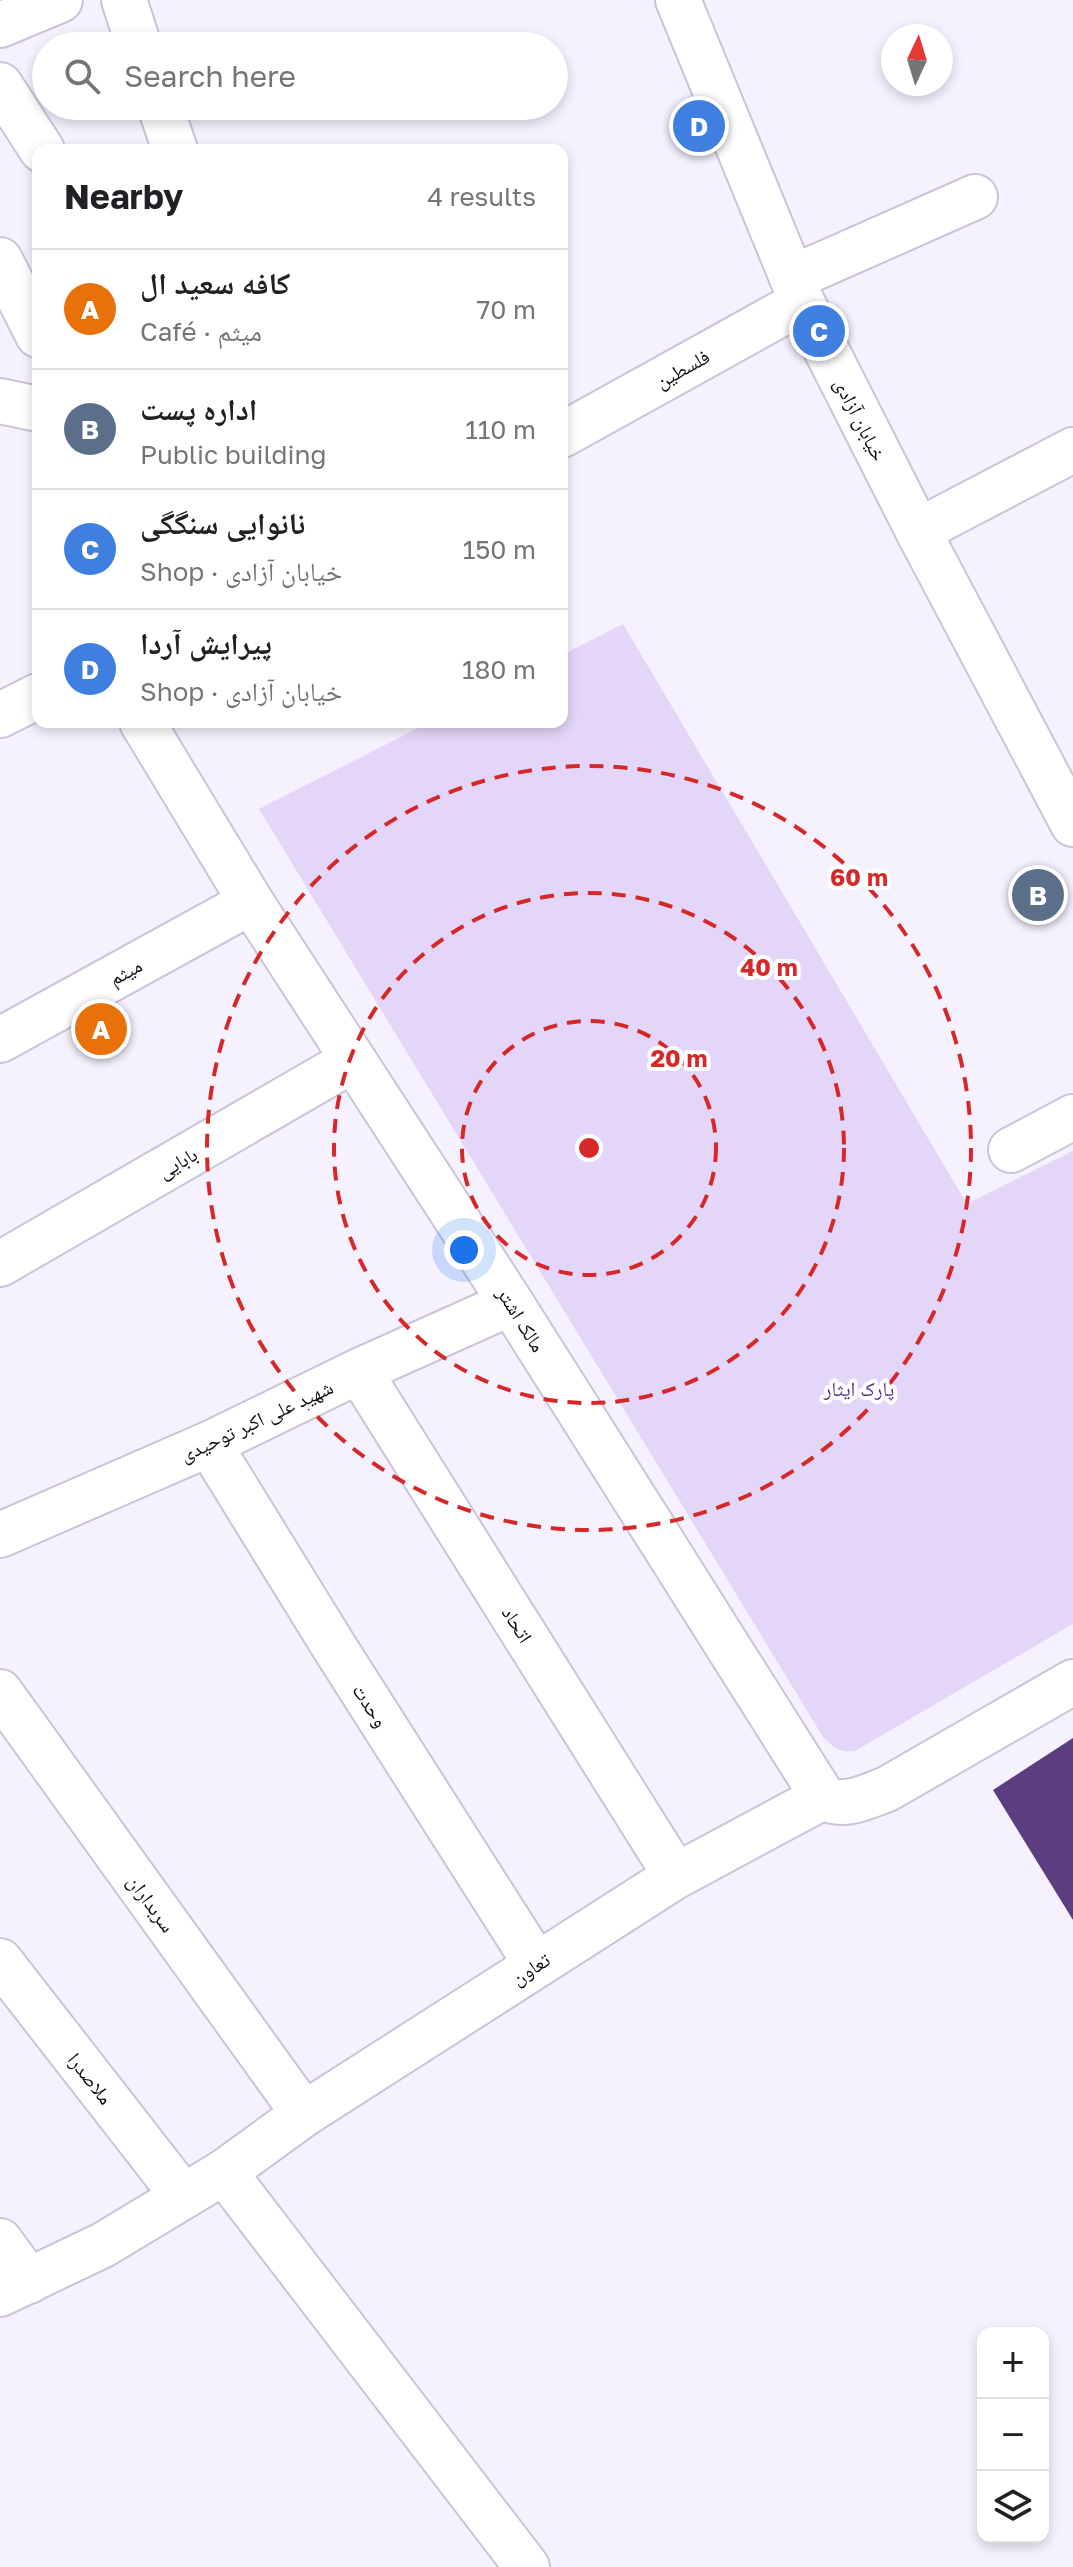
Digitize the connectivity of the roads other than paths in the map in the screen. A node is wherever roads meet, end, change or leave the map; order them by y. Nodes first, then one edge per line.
1 (60, 0) edge
2 (124, 0) edge
3 (678, 0) edge
4 (0, 25) edge
5 (134, 32) edge
6 (0, 85) edge
7 (165, 120) edge
8 (38, 144) edge
9 (173, 144) edge
10 (975, 197) dead end
11 (0, 260) edge
12 (797, 290) junction
13 (32, 323) edge
14 (0, 401) edge
15 (32, 408) edge
16 (568, 431) edge
17 (1073, 450) edge
18 (918, 531) junction
19 (32, 699) edge
20 (0, 715) edge
21 (146, 728) edge
22 (1073, 824) edge
23 (251, 902) junction
24 (0, 1040) edge
25 (353, 1060) junction
26 (1073, 1117) edge
27 (1011, 1150) dead end
28 (0, 1264) edge
29 (511, 1303) junction
30 (359, 1371) junction
31 (209, 1444) junction
32 (0, 1535) edge
33 (1073, 1682) edge
34 (0, 1692) edge
35 (823, 1797) junction
36 (676, 1876) junction
37 (0, 1961) edge
38 (536, 1964) junction
39 (304, 2114) junction
40 (224, 2172) junction
41 (183, 2196) junction
42 (0, 2241) edge
43 (14, 2287) edge
44 (527, 2567) edge

1 - 4 street
2 - 5 street
3 - 12 street, خیابان آزادی
6 - 8 street
7 - 9 street
10 - 12 street, فلسطین
11 - 13 street
12 - 16 street, فلسطین
12 - 18 street, خیابان آزادی
14 - 15 street
17 - 18 street
18 - 22 street, خیابان آزادی
19 - 20 street
21 - 23 street, مالک اشتر
23 - 24 street, میثم
23 - 25 street, مالک اشتر
25 - 28 street, بابایی
25 - 29 street, مالک اشتر
26 - 27 street
29 - 30 street, شهید علی اکبر توحیدی
29 - 35 street, مالک اشتر
30 - 31 street, شهید علی اکبر توحیدی
30 - 36 street, اتحاد
31 - 32 street, شهید علی اکبر توحیدی
31 - 38 street, وحدت
33 - 35 street
34 - 39 street, سربداران
35 - 36 street, تعاون
36 - 38 street, تعاون
37 - 41 street, ملاصدرا
38 - 39 street, تعاون
39 - 40 street, تعاون
40 - 41 street, تعاون
40 - 44 street
41 - 43 street, تعاون
42 - 43 street

